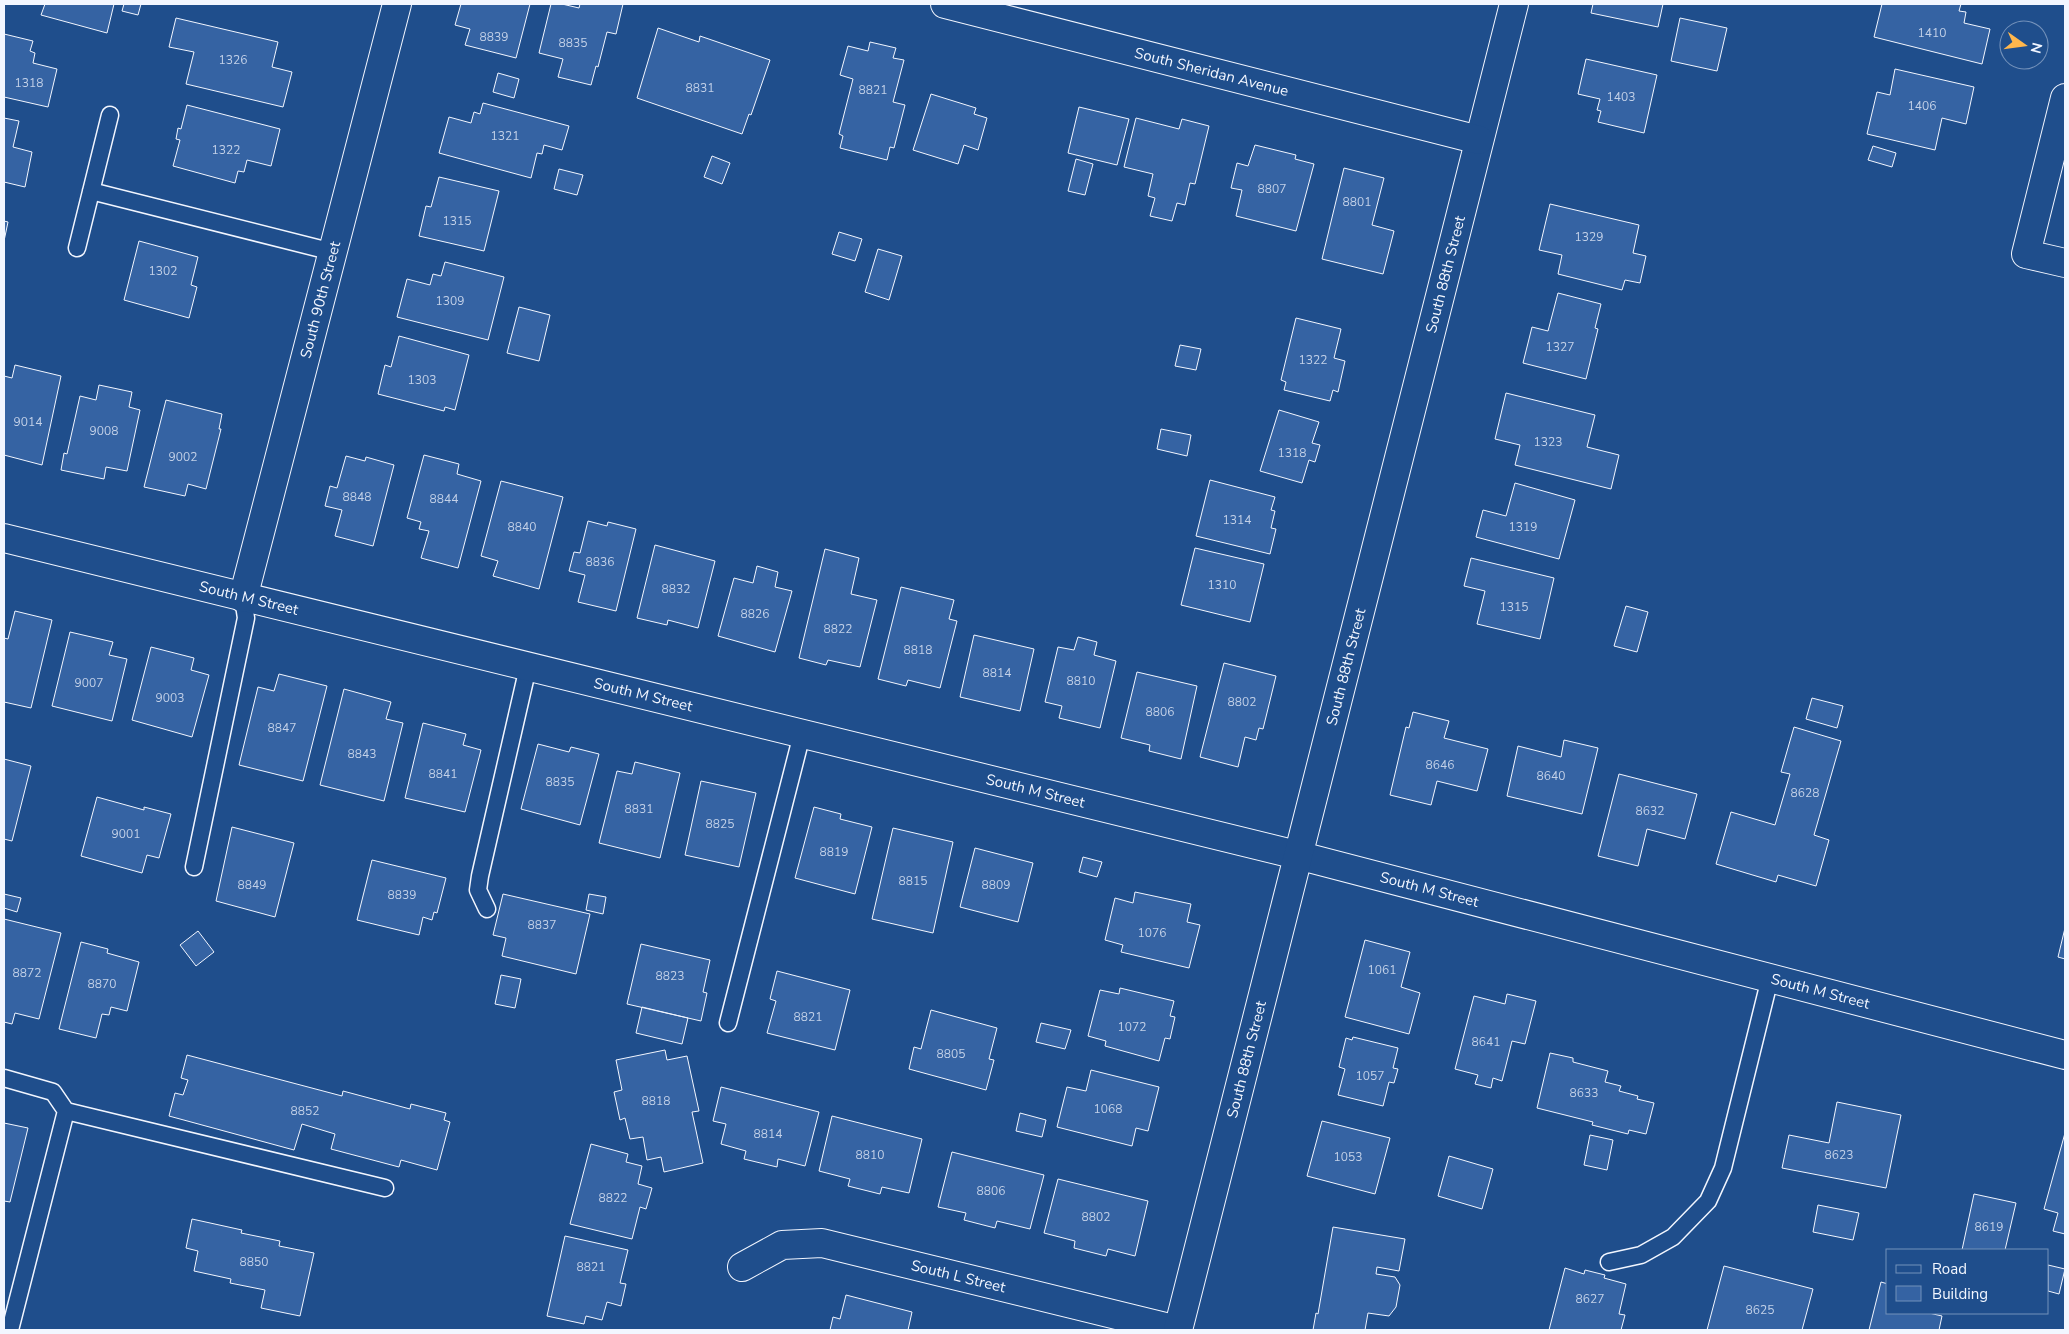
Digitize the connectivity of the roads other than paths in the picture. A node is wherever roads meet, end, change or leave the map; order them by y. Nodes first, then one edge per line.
1 (397, 4) edge
2 (945, 4) edge
3 (1514, 4) edge
4 (2065, 98) edge
5 (110, 115) dead end
6 (1479, 140) junction
7 (91, 191) junction
8 (77, 248) dead end
9 (333, 252) junction
10 (2065, 264) edge
11 (4, 538) edge
12 (243, 598) junction
13 (528, 667) junction
14 (802, 734) junction
15 (1297, 855) junction
16 (194, 868) dead end
17 (487, 909) dead end
18 (1770, 978) junction
19 (728, 1023) dead end
20 (2065, 1055) edge
21 (4, 1078) edge
22 (66, 1111) junction
23 (385, 1188) dead end
24 (1609, 1262) dead end
25 (742, 1267) dead end
26 (10, 1330) edge
27 (1178, 1330) edge

1 - 9 street, South 90th Street
2 - 6 street, South Sheridan Avenue
3 - 6 street, South 88th Street
4 - 10 street
5 - 7 lane
6 - 15 street, South 88th Street
7 - 8 lane
7 - 9 lane
9 - 12 street, South 90th Street
11 - 12 street, South M Street
12 - 13 street, South M Street
12 - 16 lane
13 - 14 street, South M Street
13 - 17 lane
14 - 15 street, South M Street
14 - 19 lane
15 - 18 street, South M Street
15 - 27 street, South 88th Street
18 - 20 street, South M Street
18 - 24 lane
21 - 22 lane
22 - 23 lane
22 - 26 lane
25 - 27 street, South L Street

